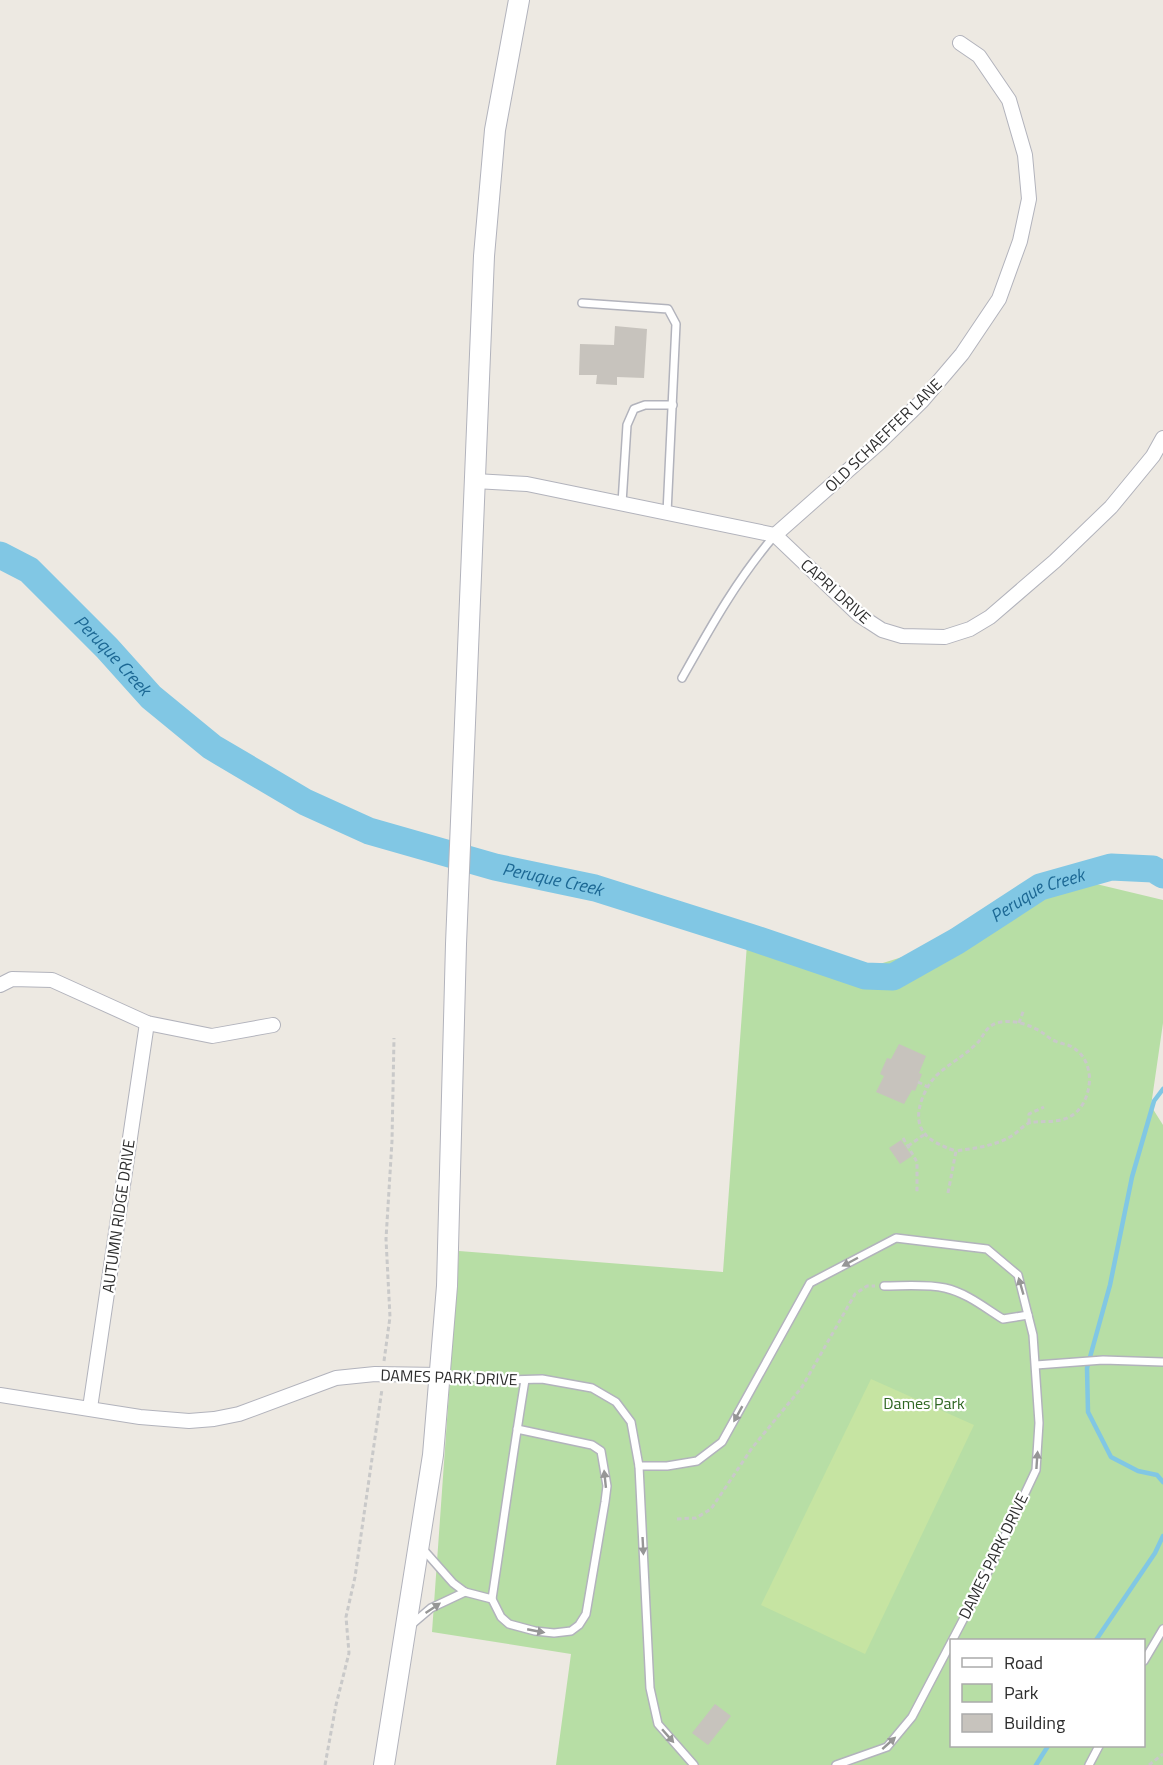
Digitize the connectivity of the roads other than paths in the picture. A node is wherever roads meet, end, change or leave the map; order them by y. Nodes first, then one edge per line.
1 (519, 0) edge
2 (960, 43) dead end
3 (582, 303) dead end
4 (673, 405) junction
5 (1163, 438) edge
6 (475, 481) junction
7 (622, 503) junction
8 (667, 513) junction
9 (775, 536) junction
10 (682, 678) dead end
11 (1, 981) edge
12 (147, 1023) junction
13 (273, 1025) dead end
14 (884, 1286) road end
15 (1028, 1315) junction
16 (1163, 1362) edge
17 (1036, 1365) junction
18 (440, 1375) junction
19 (525, 1380) junction
20 (0, 1395) edge
21 (90, 1408) junction
22 (517, 1429) junction
23 (639, 1466) junction
24 (420, 1545) junction
25 (465, 1592) junction
26 (492, 1599) junction
27 (1163, 1629) edge
28 (406, 1630) junction
29 (953, 1639) edge
30 (950, 1645) edge
31 (1145, 1658) edge
32 (1098, 1747) edge
33 (384, 1765) edge
34 (694, 1765) edge
35 (836, 1765) edge
36 (1089, 1765) edge

1 - 6 main road
2 - 9 street, OLD SCHAEFFER LANE
3 - 4 lane
4 - 7 lane
4 - 8 lane
5 - 9 street, CAPRI DRIVE
6 - 7 street
6 - 18 main road
7 - 8 street
8 - 9 street
9 - 10 lane, OLD SCHAEFFER LANE
11 - 12 street
12 - 13 street
12 - 21 street, AUTUMN RIDGE DRIVE
14 - 15 lane
15 - 17 lane, DAMES PARK DRIVE
15 -> 23 lane, DAMES PARK DRIVE
16 - 17 lane
29 -> 17 lane, DAMES PARK DRIVE
18 - 19 lane, DAMES PARK DRIVE
18 - 21 street, DAMES PARK DRIVE
18 - 24 main road
19 - 22 lane
19 - 23 lane, DAMES PARK DRIVE
20 - 21 street, DAMES PARK DRIVE
22 - 26 lane
26 -> 22 lane
23 -> 34 lane, DAMES PARK DRIVE
24 - 25 lane
24 - 28 main road
25 - 26 lane
28 -> 25 lane
27 - 31 lane
28 - 33 main road
35 -> 30 lane, DAMES PARK DRIVE
32 - 36 lane

